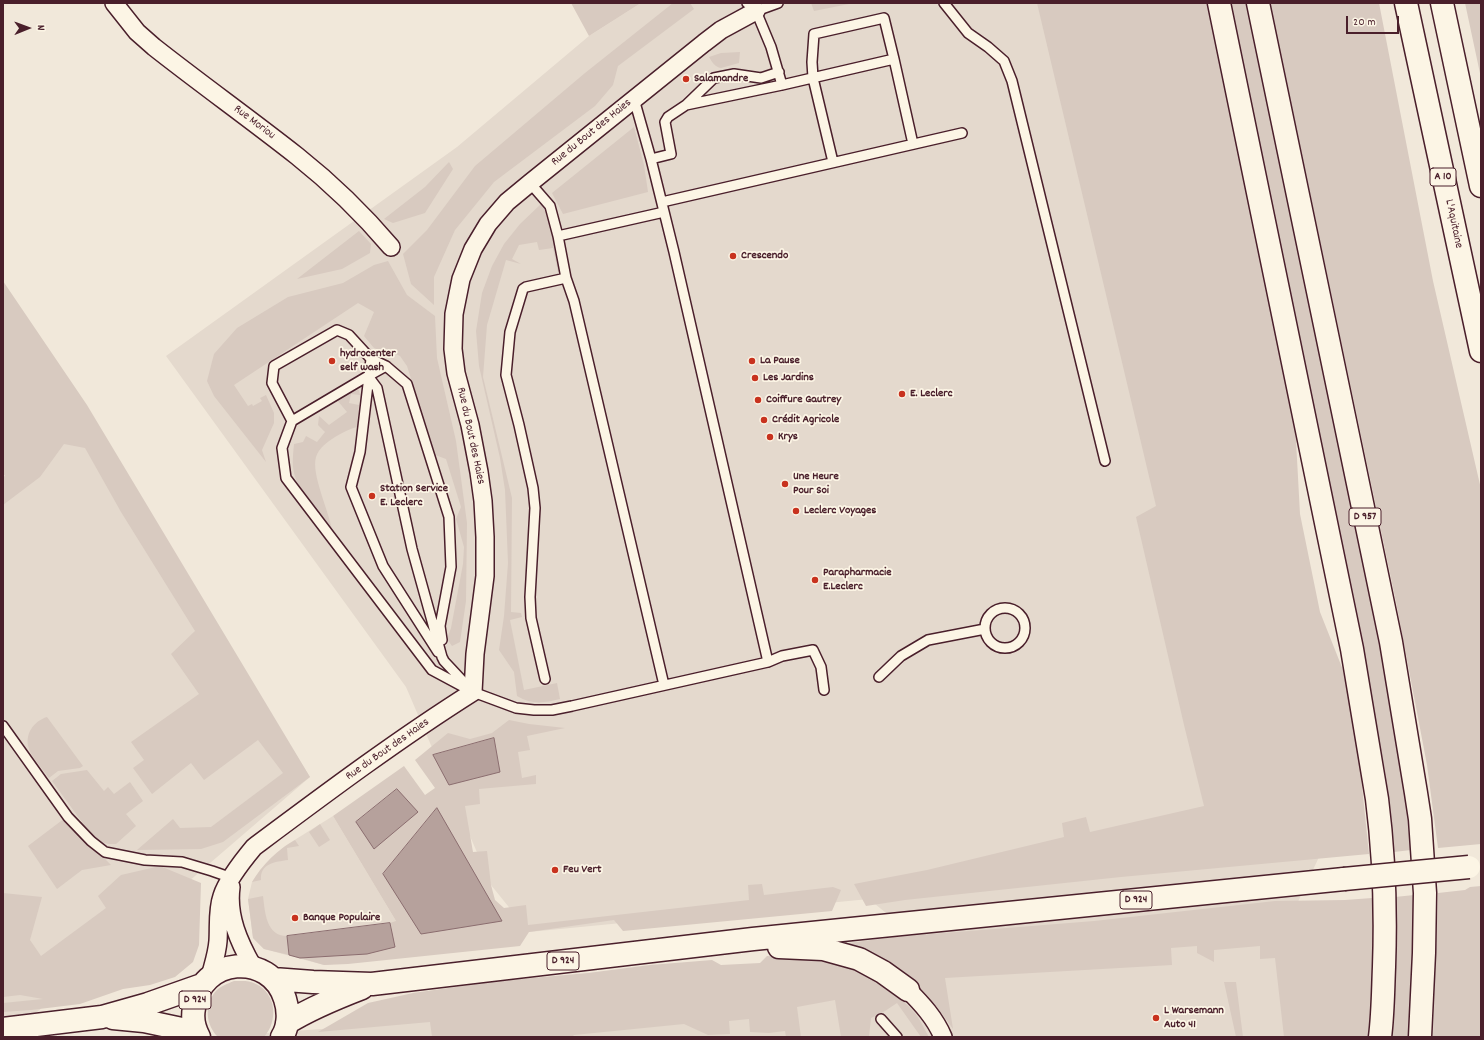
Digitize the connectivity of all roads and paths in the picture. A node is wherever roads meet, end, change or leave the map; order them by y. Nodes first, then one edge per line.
1 (114, 3) edge
2 (778, 3) edge
3 (944, 3) edge
4 (1218, 3) edge
5 (1258, 3) edge
6 (1406, 3) edge
7 (1442, 3) edge
8 (754, 6) edge
9 (894, 59) junction
10 (779, 72) junction
11 (813, 78) junction
12 (782, 85) junction
13 (634, 99) junction
14 (686, 105) junction
15 (962, 133) dead end
16 (913, 144) junction
17 (651, 159) junction
18 (833, 162) junction
19 (530, 183) junction
20 (1481, 186) edge
21 (662, 202) junction
22 (664, 212) junction
23 (558, 236) junction
24 (391, 247) dead end
25 (566, 278) junction
26 (1481, 351) edge
27 (370, 359) junction
28 (386, 366) junction
29 (368, 376) junction
30 (292, 421) junction
31 (1105, 461) dead end
32 (985, 629) junction
33 (444, 661) junction
34 (768, 662) junction
35 (879, 677) dead end
36 (545, 679) dead end
37 (664, 685) junction
38 (824, 690) dead end
39 (472, 692) junction
40 (3, 726) edge
41 (1475, 866) edge
42 (232, 878) junction
43 (753, 939) junction
44 (253, 968) junction
45 (273, 979) junction
46 (206, 981) junction
47 (372, 984) junction
48 (908, 990) joint
49 (102, 1017) junction
50 (881, 1019) dead end
51 (3, 1029) edge
52 (285, 1030) edge
53 (198, 1034) edge
54 (897, 1037) edge
55 (942, 1037) edge
56 (1380, 1037) edge
57 (1420, 1037) edge

1 - 24 street, Rue Moriou
2 - 8 lane
3 - 31 lane
4 - 56 main road
5 - 57 main road, D 957
6 - 26 main road, L'Aquitaine / A 10
7 - 20 main road
8 - 10 lane
8 - 13 street, Rue du Bout des Haies
9 - 11 lane
9 - 11 lane
9 - 16 lane
10 - 12 lane
10 - 14 lane
11 - 12 lane
11 - 18 lane
12 - 14 lane
13 - 17 lane
13 - 19 street, Rue du Bout des Haies
14 - 17 lane
15 - 16 lane
16 - 18 lane
17 - 21 lane
18 - 21 lane
19 - 23 lane
19 - 39 street, Rue du Bout des Haies
21 - 22 lane
22 - 23 lane
22 - 34 lane
23 - 25 lane
25 - 36 lane
25 - 37 lane
27 - 28 lane
27 - 29 lane
27 - 30 lane
28 - 29 lane
28 - 33 lane
29 - 30 lane
29 - 33 lane
29 - 33 lane
30 - 39 lane
32 - 32 lane
32 - 35 lane
33 - 39 lane
34 - 37 lane
34 - 38 lane
37 - 39 lane
39 - 42 street, Rue du Bout des Haies
40 - 42 lane
41 - 43 main road, D 924, bridge
42 - 44 street, Rue du Bout des Haies
42 - 46 street, Rue du Bout des Haies
43 - 47 main road, D 924
43 - 48 main road
44 - 45 main road, D 924
44 - 46 main road, D 924
45 - 47 main road, D 924
45 - 52 main road, D 924
46 - 49 main road, D 924
46 - 53 main road, D 924
47 - 52 main road, D 924
48 - 55 street
49 - 51 main road, D 924
49 - 53 main road, D 924
50 - 54 lane

